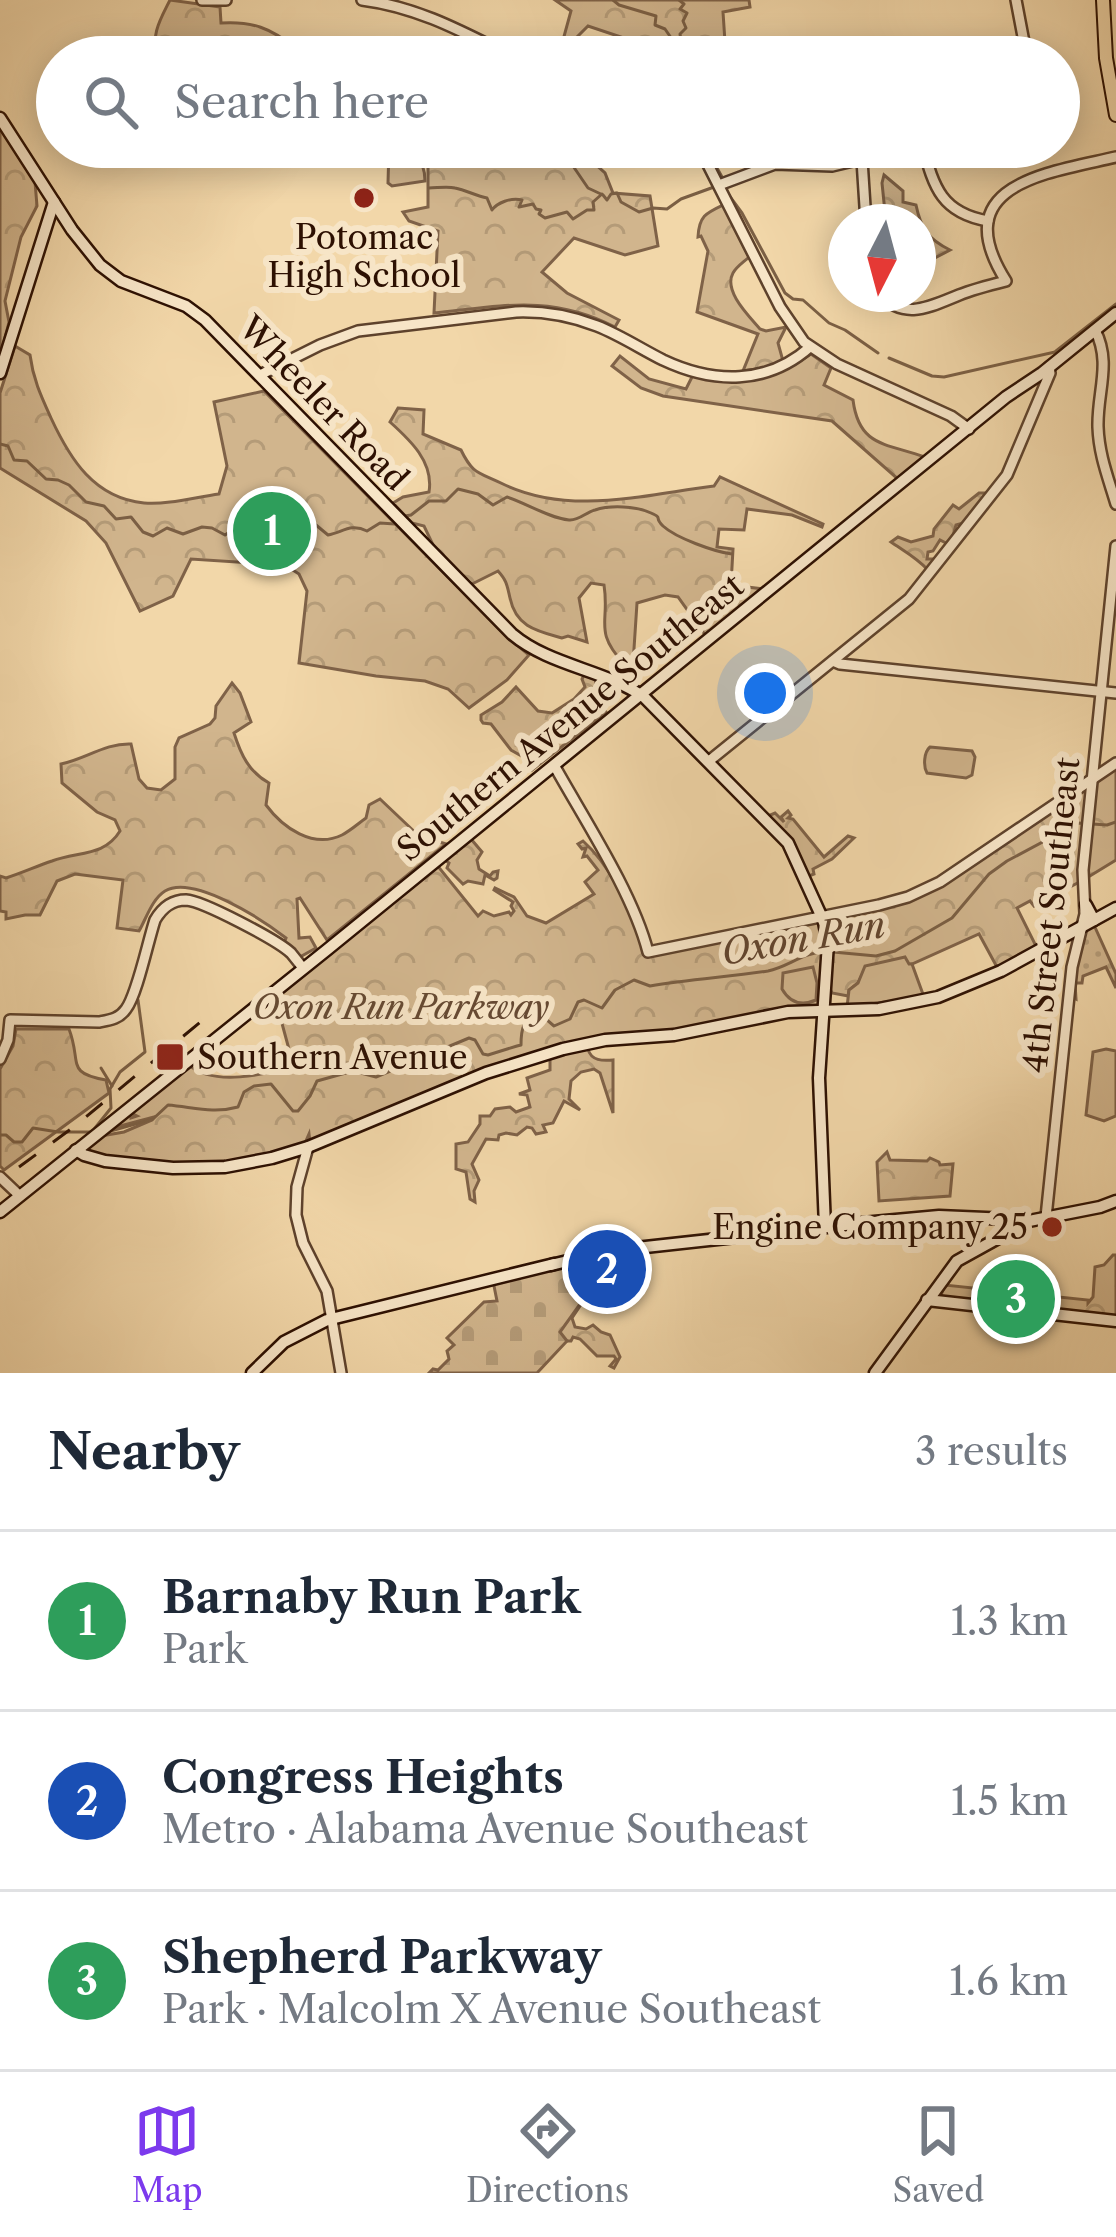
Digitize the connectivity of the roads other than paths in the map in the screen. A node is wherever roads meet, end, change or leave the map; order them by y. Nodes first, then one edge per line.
1 (202, 0) edge
2 (226, 0) edge
3 (362, 0) edge
4 (1016, 0) edge
5 (1104, 1) edge
6 (470, 36) edge
7 (1024, 36) edge
8 (1116, 78) edge
9 (1116, 115) edge
10 (0, 118) edge
11 (1116, 155) edge
12 (1080, 165) edge
13 (710, 168) edge
14 (764, 168) edge
15 (863, 168) edge
16 (929, 168) edge
17 (1070, 168) edge
18 (719, 185) junction
19 (54, 202) junction
20 (865, 204) edge
21 (986, 221) junction
22 (936, 303) edge
23 (1116, 313) edge
24 (1095, 330) junction
25 (810, 347) junction
26 (0, 373) edge
27 (1044, 373) junction
28 (260, 375) junction
29 (968, 425) junction
30 (1116, 504) edge
31 (1116, 546) edge
32 (833, 661) junction
33 (1102, 692) junction
34 (1116, 693) edge
35 (641, 694) junction
36 (709, 761) junction
37 (1116, 763) edge
38 (554, 765) junction
39 (1092, 779) junction
40 (1085, 905) joint
41 (1116, 908) edge
42 (822, 917) junction
43 (1089, 923) junction
44 (300, 966) junction
45 (824, 1011) junction
46 (0, 1060) edge
47 (308, 1148) junction
48 (76, 1150) junction
49 (0, 1177) edge
50 (20, 1196) junction
51 (1116, 1201) edge
52 (0, 1212) edge
53 (1041, 1218) junction
54 (824, 1227) junction
55 (1014, 1229) junction
56 (927, 1300) junction
57 (332, 1318) junction
58 (1116, 1321) edge
59 (252, 1373) edge
60 (340, 1373) edge
61 (875, 1373) edge

1 - 2 street
3 - 6 street
4 - 7 street
5 - 8 main road
5 - 9 main road
10 - 19 main road, Wheeler Road
11 - 12 street
13 - 18 street
14 - 18 street
15 - 20 street
16 - 21 street
17 - 21 street
18 - 25 street
19 - 26 main road
19 - 28 main road, Wheeler Road
21 - 22 street
23 - 24 main road, Southern Avenue Southeast
24 - 27 main road, Southern Avenue Southeast
24 - 30 street
25 - 28 street
25 - 29 street
27 - 29 main road, Southern Avenue Southeast
27 - 32 street
28 - 35 main road, Wheeler Road
29 - 35 main road, Southern Avenue Southeast
31 - 33 street, 4th Street Southeast
32 - 33 street
32 - 36 street
33 - 34 street
33 - 39 street, 4th Street Southeast
35 - 36 main road
35 - 38 main road, Southern Avenue Southeast
36 - 42 main road
37 - 39 street
38 - 42 street
38 - 44 main road, Southern Avenue Southeast
39 - 40 street, 4th Street Southeast
39 - 42 street
40 - 43 main road
41 - 43 main road
42 - 45 main road
43 - 45 main road
43 - 53 street, 4th Street Southeast
44 - 46 street
44 - 48 main road, Southern Avenue Southeast
45 - 47 main road
45 - 54 main road
47 - 48 main road
47 - 57 street
48 - 50 main road, Southern Avenue Southeast
49 - 50 street
50 - 52 main road, Southern Avenue Southeast
51 - 53 main road
53 - 55 main road
54 - 55 main road
54 - 57 main road
55 - 56 main road
56 - 58 main road
56 - 61 main road
57 - 59 main road
57 - 60 street

